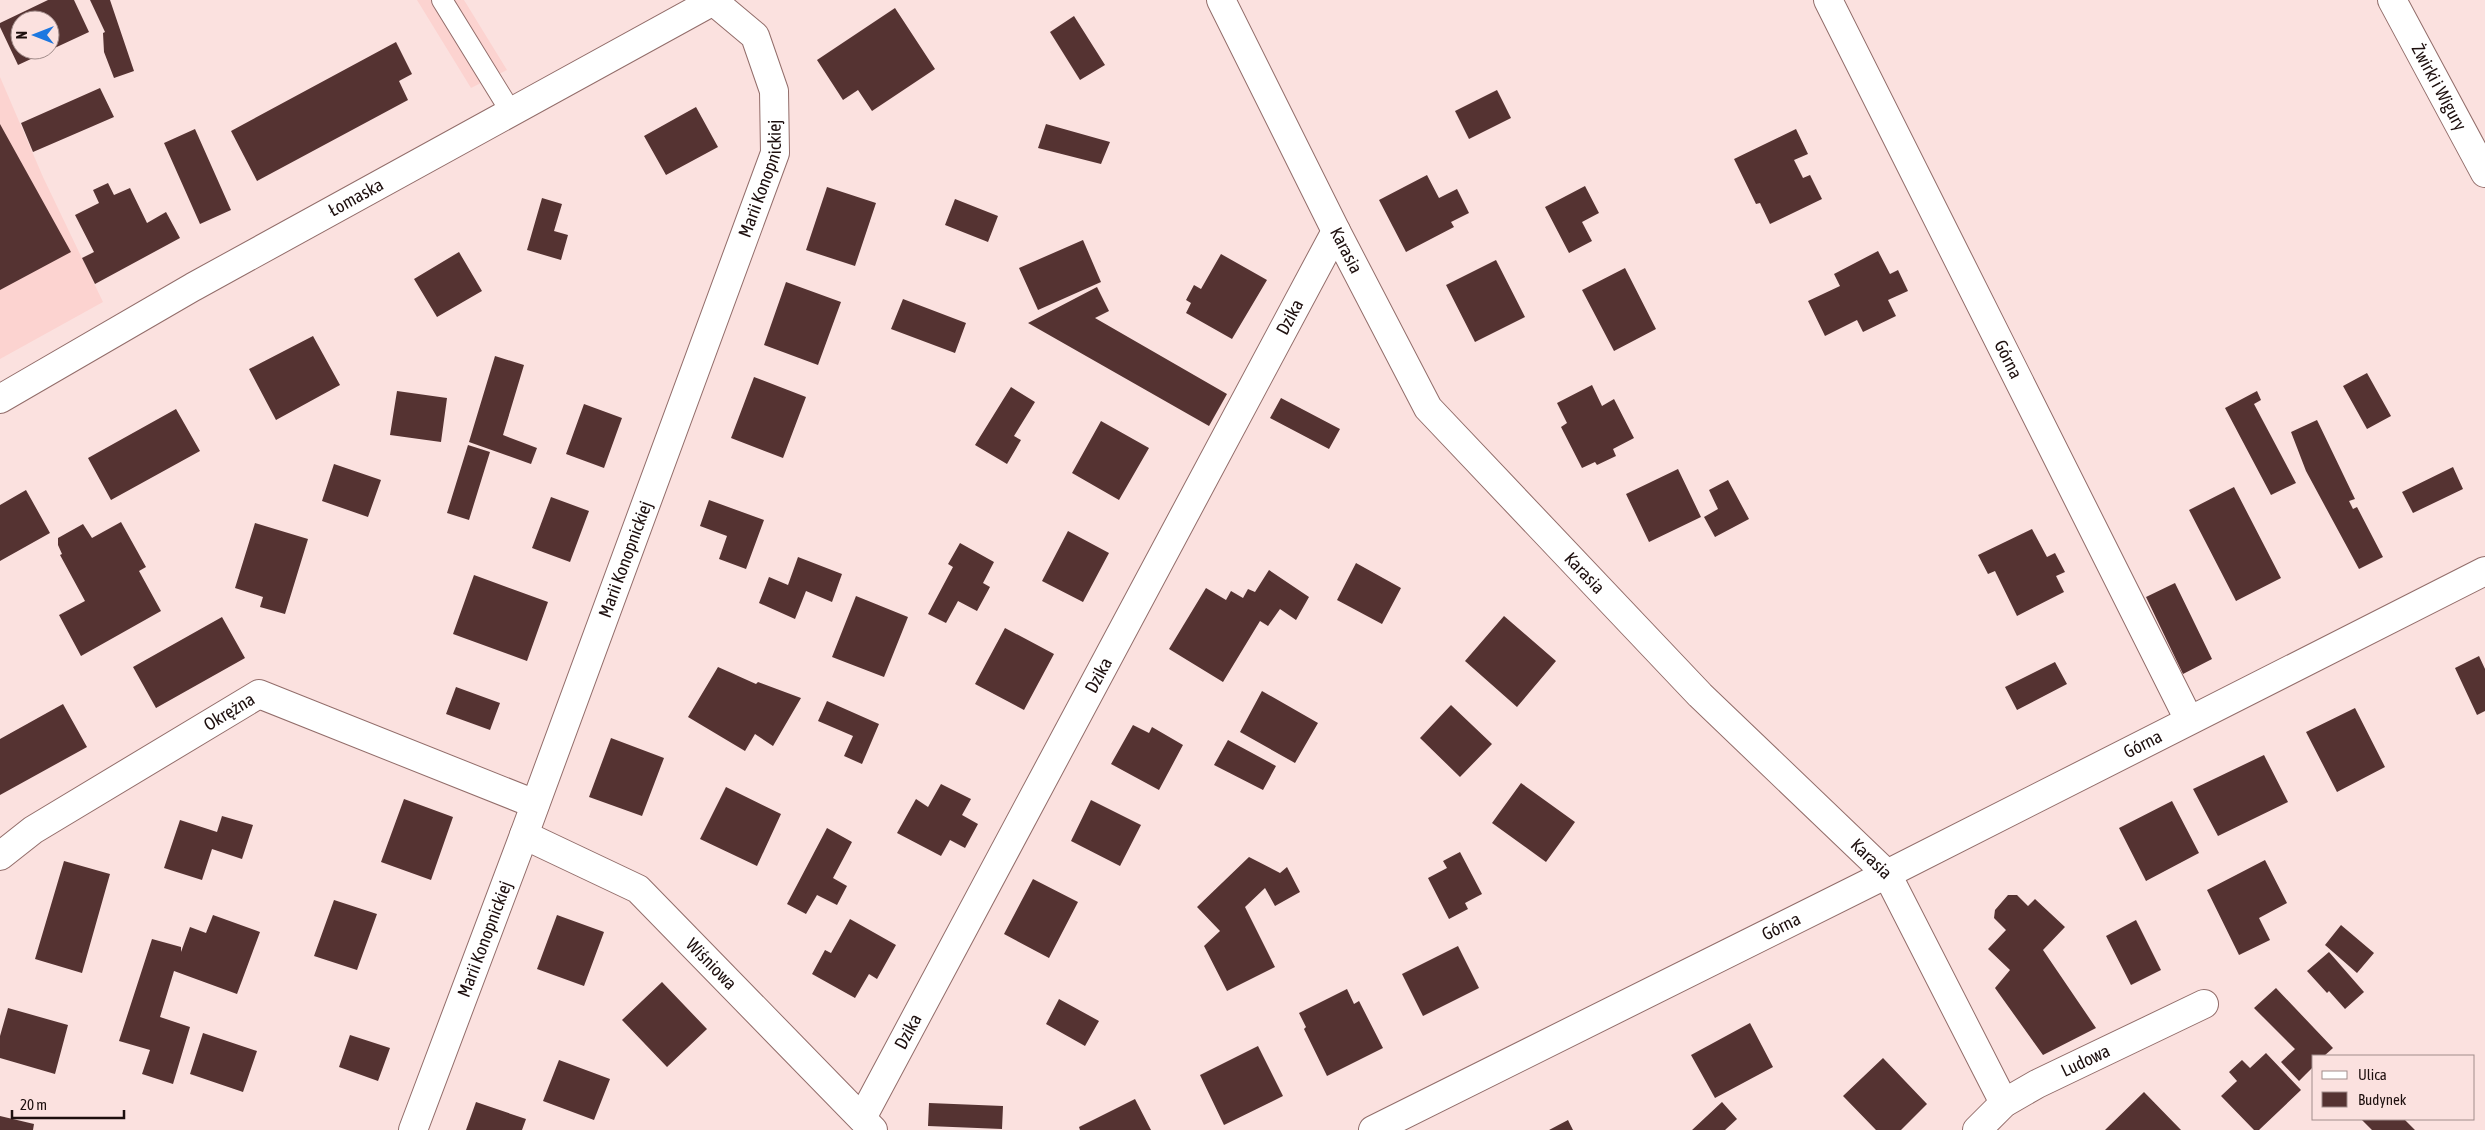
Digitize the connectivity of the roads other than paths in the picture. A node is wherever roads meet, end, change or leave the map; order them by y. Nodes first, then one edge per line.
1 (442, 0) edge
2 (713, 0) edge
3 (1221, 0) edge
4 (1828, 0) edge
5 (2392, 0) edge
6 (511, 112) junction
7 (2485, 173) edge
8 (1336, 231) junction
9 (0, 399) edge
10 (2485, 571) edge
11 (2189, 720) junction
12 (535, 804) junction
13 (524, 835) junction
14 (0, 856) edge
15 (1887, 874) junction
16 (2204, 1004) dead end
17 (2004, 1104) junction
18 (867, 1124) edge
19 (413, 1130) edge
20 (1373, 1130) edge
21 (1977, 1130) edge

1 - 6 lane
2 - 6 street, Łomaska
2 - 12 street, Marii Konopnickiej
3 - 8 street, Karasia
4 - 11 street, Górna
5 - 7 street, Żwirki i Wigury
6 - 9 street, Łomaska
8 - 15 street, Karasia
8 - 18 street, Dzika
10 - 11 street, Górna
11 - 15 street, Górna
12 - 13 street, Marii Konopnickiej
12 - 14 street, Okrężna
13 - 18 street, Wiśniowa
13 - 19 street, Marii Konopnickiej
15 - 17 street, Karasia
15 - 20 street, Górna
16 - 17 street, Ludowa
17 - 21 street, Ludowa

